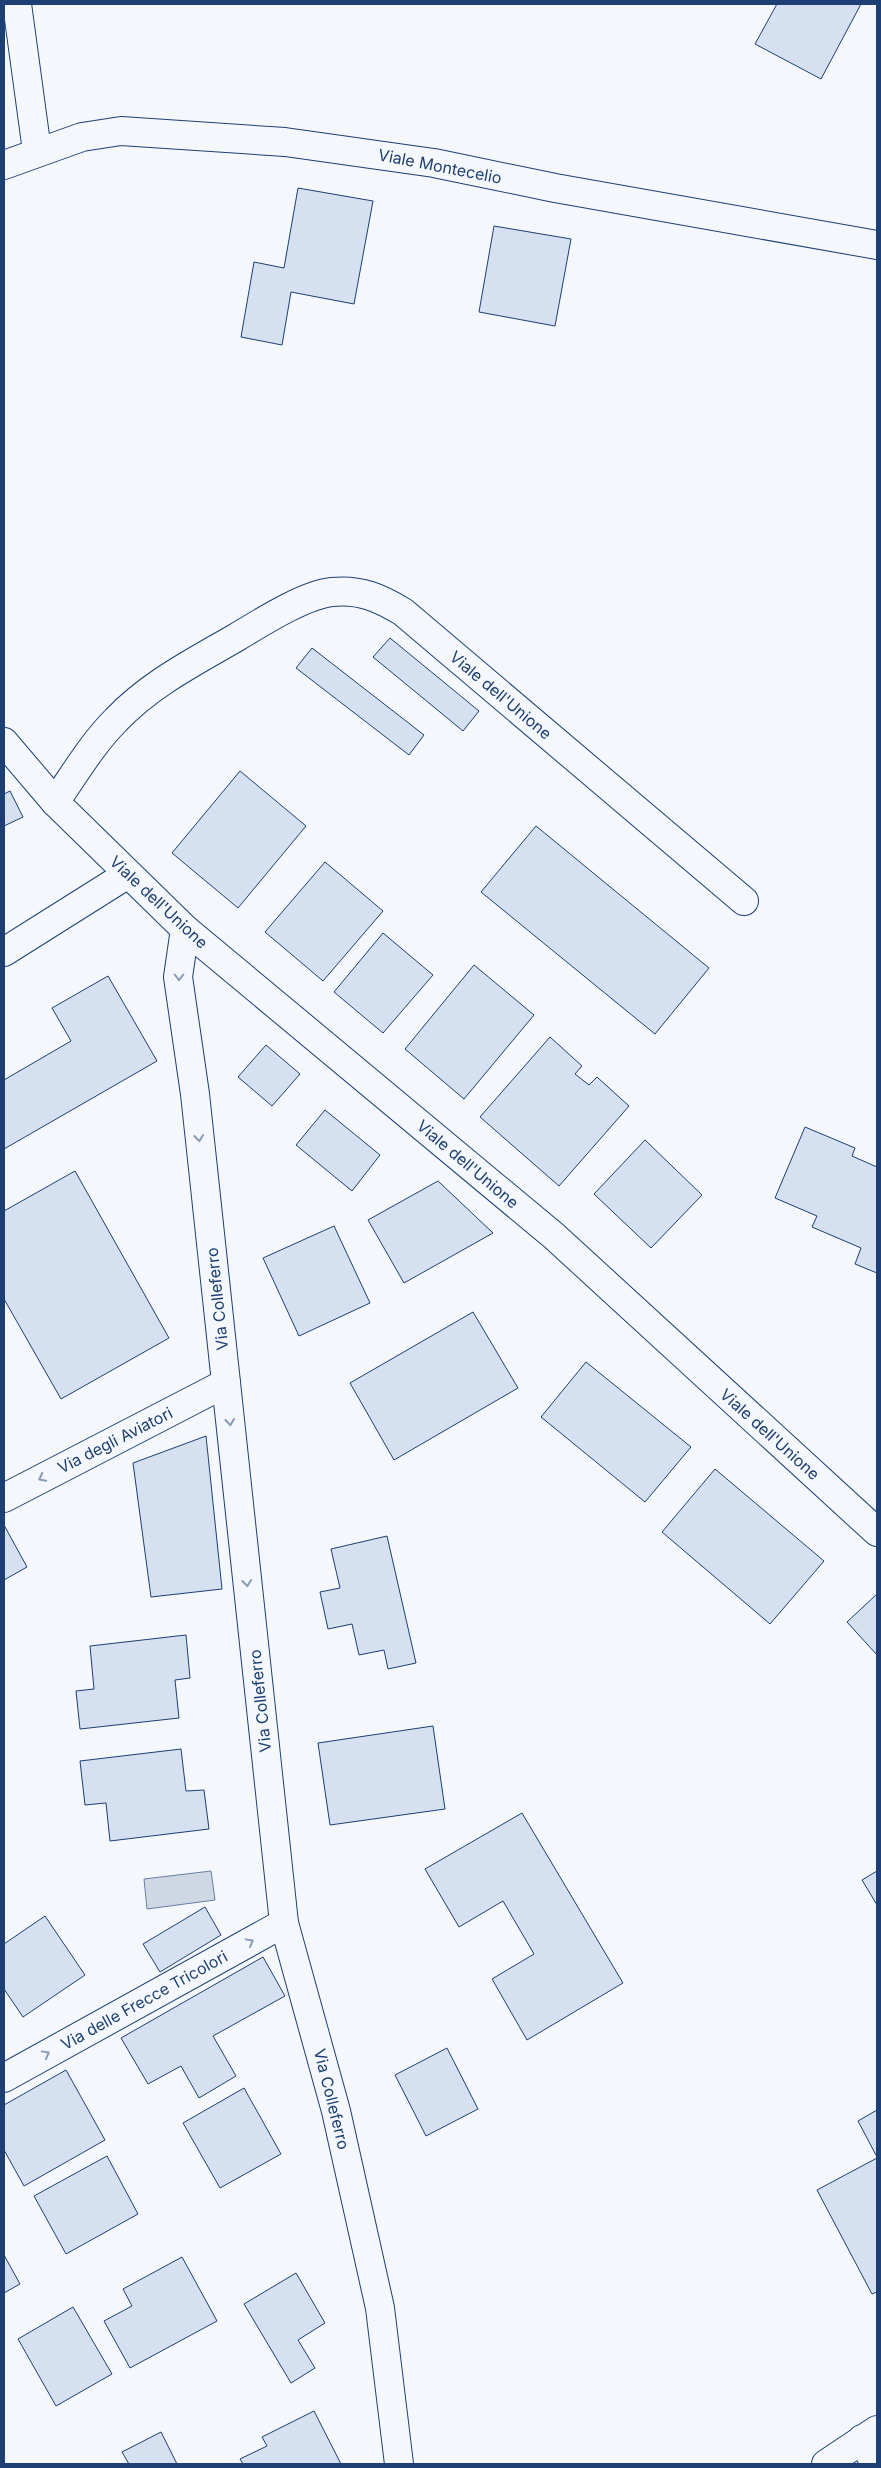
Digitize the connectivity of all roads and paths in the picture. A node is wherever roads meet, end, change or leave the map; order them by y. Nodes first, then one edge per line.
1 (17, 4) edge
2 (38, 151) junction
3 (4, 164) edge
4 (877, 245) edge
5 (4, 742) edge
6 (55, 802) junction
7 (128, 874) junction
8 (744, 901) dead end
9 (185, 929) junction
10 (4, 952) edge
11 (226, 1383) junction
12 (4, 1498) edge
13 (877, 1532) edge
14 (284, 1923) junction
15 (4, 2078) edge
16 (870, 2435) edge
17 (399, 2464) edge
18 (826, 2464) edge
19 (876, 2464) edge

1 - 2 street
2 - 3 street, Viale Montecelio
2 - 4 street, Viale Montecelio
5 - 6 street, Viale dell'Unione
6 - 7 street, Viale dell'Unione
6 - 8 street, Viale dell'Unione
7 - 9 street, Viale dell'Unione
7 - 10 street
9 -> 11 street, Via Colleferro
9 - 13 street, Viale dell'Unione
11 -> 12 street, Via degli Aviatori
11 -> 14 street, Via Colleferro
15 -> 14 street, Via delle Frecce Tricolori
14 - 17 street, Via Colleferro
16 - 18 street
16 - 19 street

